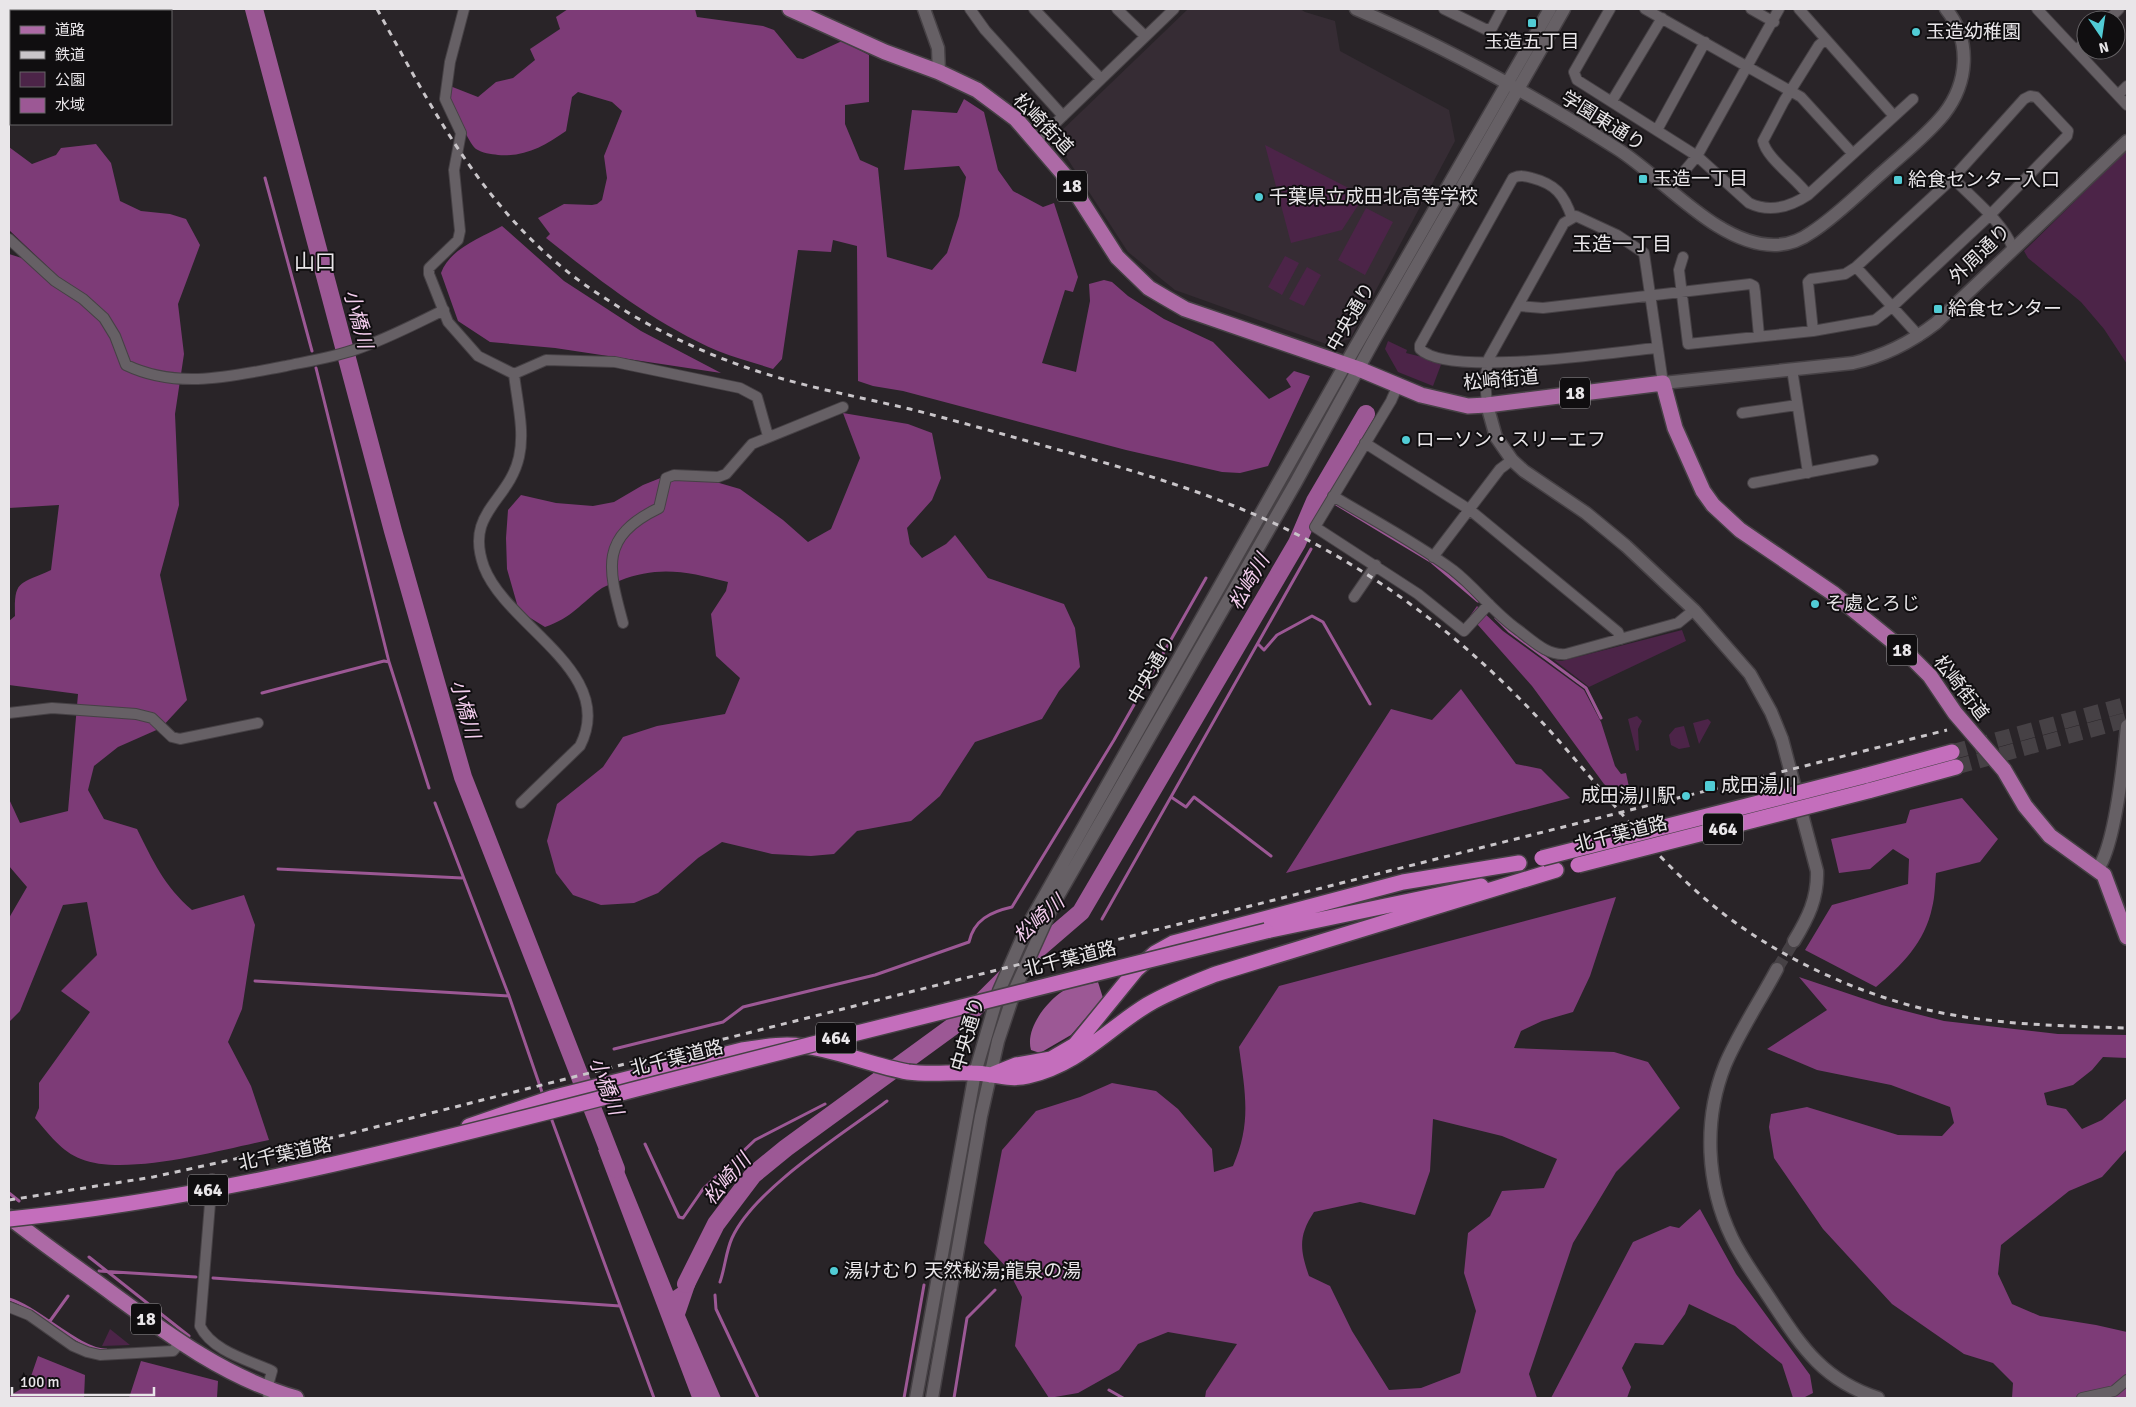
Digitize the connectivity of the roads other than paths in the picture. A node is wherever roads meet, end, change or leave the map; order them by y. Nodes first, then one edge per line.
1 (464, 9) edge
2 (790, 9) edge
3 (924, 9) edge
4 (970, 9) edge
5 (1034, 9) edge
6 (1117, 9) edge
7 (1174, 9) edge
8 (1356, 9) edge
9 (1444, 9) edge
10 (1502, 9) edge
11 (1550, 9) edge
12 (1564, 9) edge
13 (1610, 9) edge
14 (1646, 9) edge
15 (1751, 9) edge
16 (1779, 9) edge
17 (1799, 9) edge
18 (1946, 9) edge
19 (2037, 9) edge
20 (1662, 18) junction
21 (1774, 22) junction
22 (1145, 36) junction
23 (1826, 40) junction
24 (1705, 42) junction
25 (2076, 49) edge
26 (2086, 60) edge
27 (1748, 66) junction
28 (939, 72) junction
29 (1101, 79) junction
30 (2127, 86) edge
31 (1512, 88) junction
32 (1790, 91) junction
33 (2118, 95) junction
34 (1913, 99) dead end
35 (1612, 101) junction
36 (2127, 105) edge
37 (1063, 116) junction
38 (1894, 116) junction
39 (1657, 130) junction
40 (1037, 141) junction
41 (2127, 141) edge
42 (1853, 154) junction
43 (1697, 156) junction
44 (1953, 178) junction
45 (1670, 188) junction
46 (1808, 195) junction
47 (1989, 216) junction
48 (1572, 218) junction
49 (9, 240) edge
50 (2013, 248) junction
51 (1683, 257) dead end
52 (1856, 267) junction
53 (1682, 292) junction
54 (1650, 295) junction
55 (1519, 306) junction
56 (1893, 306) junction
57 (444, 310) junction
58 (1813, 330) junction
59 (1758, 336) junction
60 (1919, 336) junction
61 (1656, 348) junction
62 (1486, 364) junction
63 (1352, 367) junction
64 (1792, 369) junction
65 (514, 374) junction
66 (1663, 382) junction
67 (1398, 385) junction
68 (1487, 405) junction
69 (1797, 405) junction
70 (843, 407) dead end
71 (1742, 413) dead end
72 (768, 436) junction
73 (1365, 444) junction
74 (1512, 460) junction
75 (1872, 460) dead end
76 (1808, 473) junction
77 (1753, 483) dead end
78 (1333, 496) junction
79 (1470, 510) junction
80 (1433, 556) junction
81 (1376, 565) junction
82 (1354, 597) dead end
83 (1489, 604) junction
84 (1694, 610) junction
85 (623, 622) dead end
86 (1621, 640) junction
87 (9, 714) edge
88 (258, 723) dead end
89 (2127, 726) edge
90 (1954, 760) tunnel mouth
91 (1866, 783) junction
92 (521, 803) dead end
93 (1519, 863) junction
94 (1556, 870) junction
95 (2097, 870) junction
96 (1266, 925) junction
97 (1292, 925) junction
98 (2127, 937) edge
99 (1794, 941) tunnel mouth
100 (1778, 969) tunnel mouth
101 (992, 1039) junction
102 (975, 1073) junction
103 (990, 1076) junction
104 (406, 1148) junction
105 (212, 1179) dead end
106 (9, 1218) edge
107 (9, 1307) edge
108 (180, 1343) junction
109 (2127, 1380) edge
110 (268, 1393) edge
111 (296, 1398) edge
112 (916, 1398) edge
113 (932, 1398) edge
114 (1878, 1398) edge
115 (2082, 1398) edge

1 - 57 street
2 - 28 main road, 松崎街道 / 18
3 - 28 street
4 - 37 street
5 - 29 street
6 - 22 street
7 - 22 street
8 - 31 street, 学園東通り
9 - 10 street
11 - 31 street, 中央通り
12 - 31 street, 中央通り
13 - 35 street
14 - 20 street
15 - 21 street
16 - 21 street
17 - 23 street
18 - 45 street, 学園東通り
19 - 25 street
20 - 24 street
20 - 35 street
21 - 27 street
22 - 29 street
23 - 32 street
23 - 38 street
24 - 27 street
24 - 39 street
26 - 33 street
27 - 32 street
27 - 43 street
28 - 40 main road, 松崎街道 / 18
29 - 37 street
30 - 33 street
31 - 45 street, 学園東通り
31 - 63 street, 中央通り
32 - 42 street
32 - 46 street
33 - 36 street
34 - 38 street
35 - 39 street
37 - 40 street
38 - 42 street
39 - 43 street
40 - 63 main road, 松崎街道 / 18
41 - 50 street, 外周通り
42 - 46 street
43 - 45 street
43 - 46 street
44 - 47 street
44 - 47 street
44 - 52 street
47 - 50 street
47 - 56 street
48 - 54 street
48 - 55 street
48 - 62 street
49 - 57 street
50 - 60 street, 外周通り
51 - 53 street
52 - 56 street
52 - 58 street
53 - 54 street
53 - 59 street
53 - 59 street
54 - 55 street
54 - 61 street
55 - 62 street
56 - 58 street
56 - 60 street
57 - 65 street
58 - 59 street
60 - 64 street, 外周通り
61 - 62 street
61 - 66 street
62 - 68 street
63 - 67 main road, 松崎街道 / 18
63 - 101 street, 中央通り
63 - 101 street, 中央通り
64 - 66 street, 外周通り
64 - 69 street
65 - 72 street
65 - 92 street
66 - 68 main road, 松崎街道 / 18
66 - 95 main road, 松崎街道 / 18
67 - 68 main road, 松崎街道 / 18
67 - 73 street
68 - 74 street
69 - 71 street
69 - 76 street
70 - 72 street
72 - 85 street
73 - 78 street
73 - 79 street
74 - 79 street
74 - 84 street
75 - 76 street
76 - 77 street
78 - 80 street
78 - 81 street
79 - 80 street
79 - 86 street
80 - 83 street
81 - 82 street
81 - 83 street
83 - 86 street
84 - 86 street
84 - 99 street
87 - 88 street
89 - 95 street
90 - 91 highway, 北千葉道路 / 464
91 - 93 highway, 北千葉道路 / 464, bridge
91 - 94 highway, 北千葉道路 / 464, bridge
93 - 96 highway
93 - 97 highway, 北千葉道路 / 464
94 - 97 highway, 北千葉道路 / 464
94 - 103 highway
95 - 98 main road, 松崎街道 / 18
96 - 97 highway, 北千葉道路 / 464
96 - 103 highway, bridge
96 - 104 highway, 北千葉道路 / 464, bridge
100 - 114 street
101 - 102 street, 中央通り
101 - 103 street, 中央通り
102 - 103 highway
102 - 104 highway, bridge
102 - 112 street, 中央通り
103 - 113 street, 中央通り
104 - 106 highway, 北千葉道路 / 464, bridge
105 - 110 street
106 - 108 main road, 18
107 - 108 street
108 - 110 main road, 18
109 - 115 street
110 - 111 main road, 18

